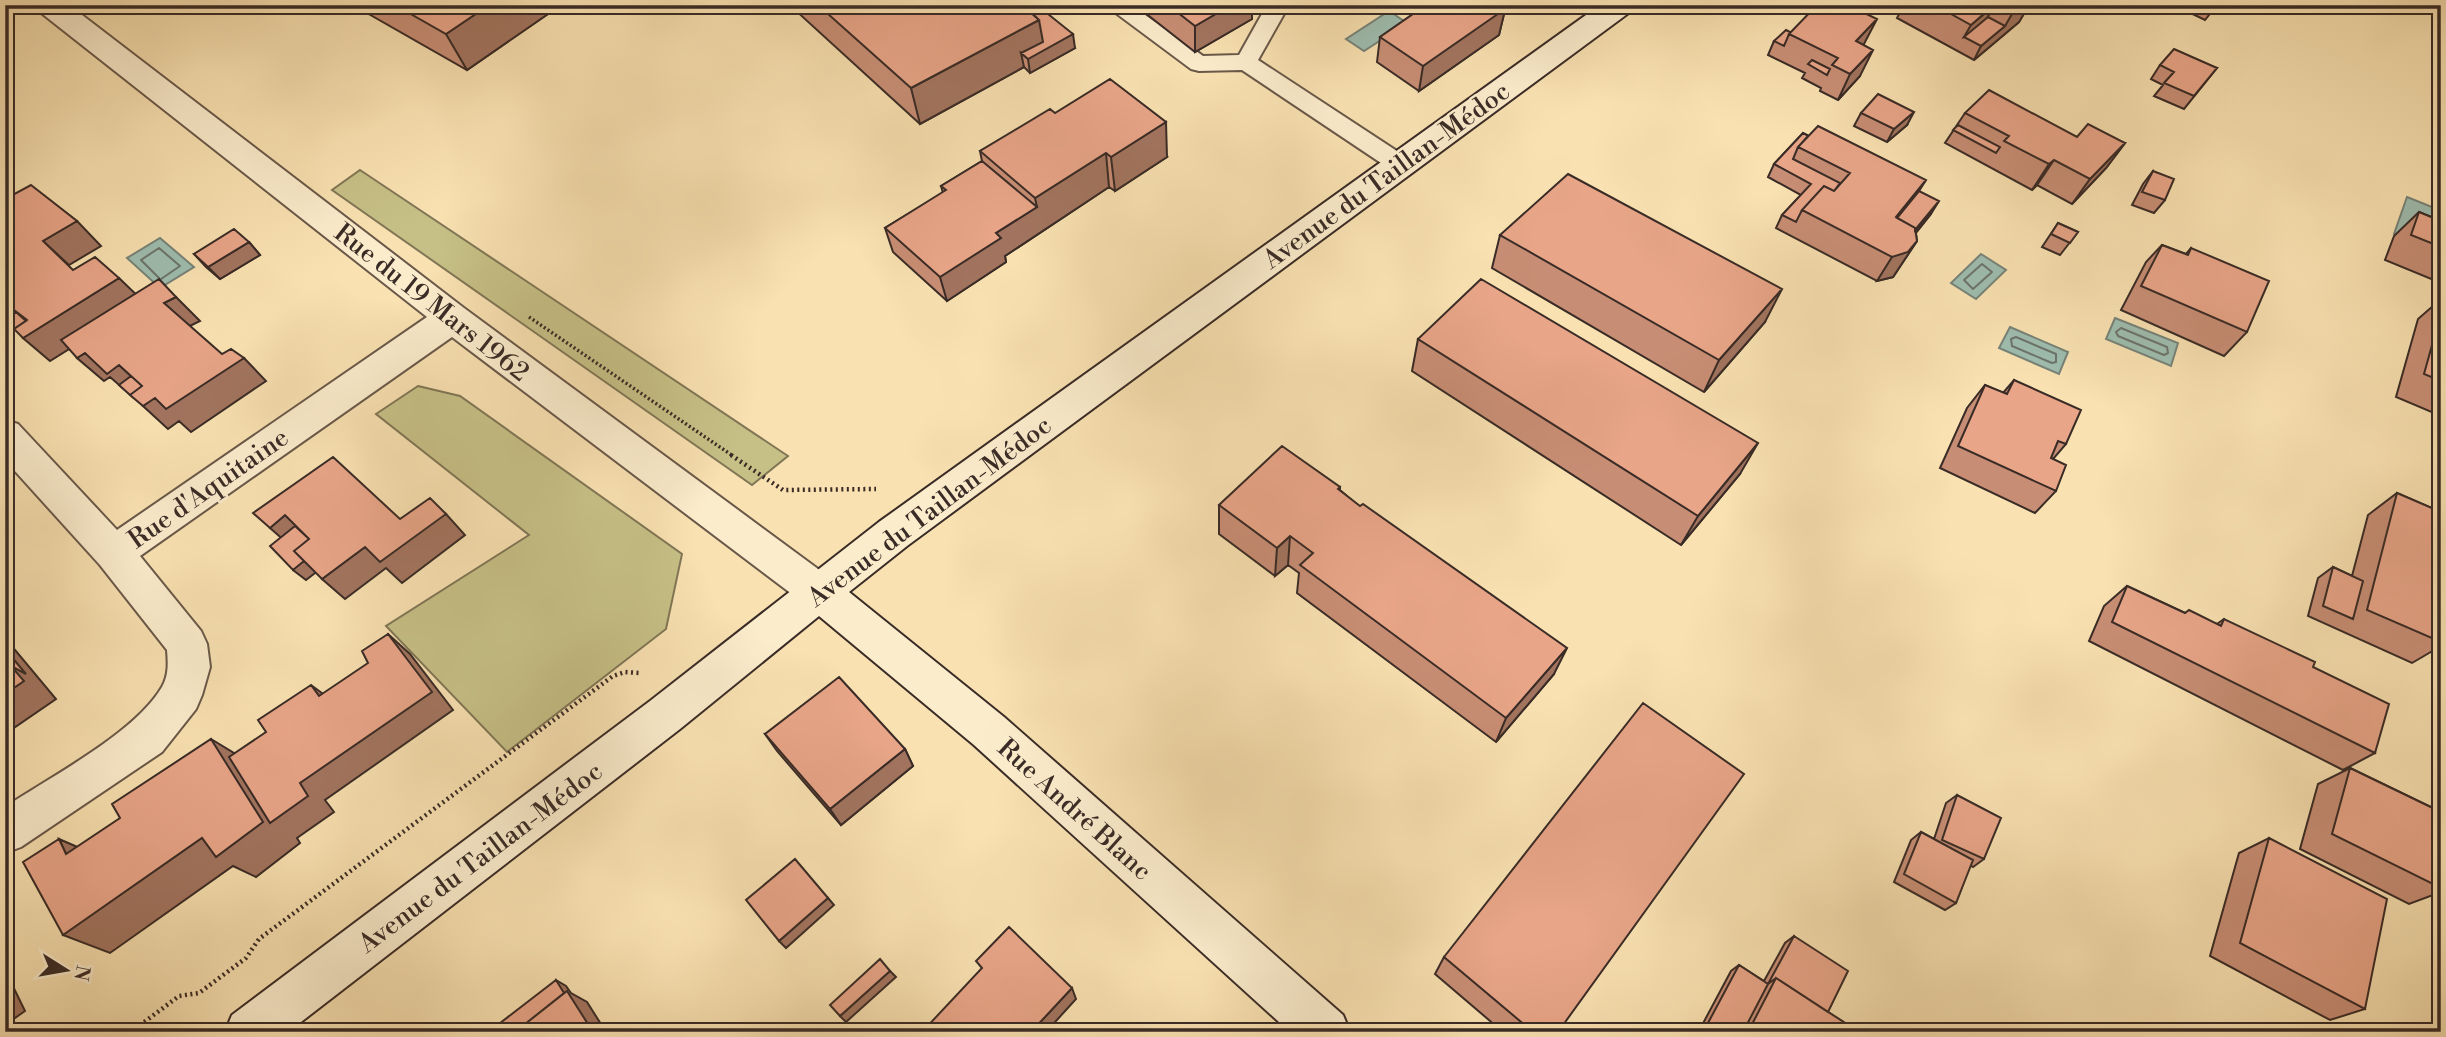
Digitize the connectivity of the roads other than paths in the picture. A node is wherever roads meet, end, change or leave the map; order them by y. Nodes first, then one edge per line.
1 (50, 5) edge
2 (1116, 5) edge
3 (1278, 5) edge
4 (1620, 5) edge
5 (1246, 62) junction
6 (1401, 165) junction
7 (452, 318) junction
8 (5, 435) edge
9 (114, 553) junction
10 (819, 592) junction
11 (5, 832) edge
12 (249, 1032) edge
13 (1326, 1032) edge

1 - 7 street, Rue du 19 Mars 1962
2 - 5 lane
3 - 5 lane
4 - 6 street, Avenue du Taillan-Médoc
5 - 6 lane
6 - 10 street, Avenue du Taillan-Médoc
7 - 9 street, Rue d'Aquitaine
7 - 10 street, Rue du 19 Mars 1962
8 - 9 street
9 - 11 street, Rue d'Aquitaine
10 - 12 street, Avenue du Taillan-Médoc
10 - 13 street, Rue André Blanc

